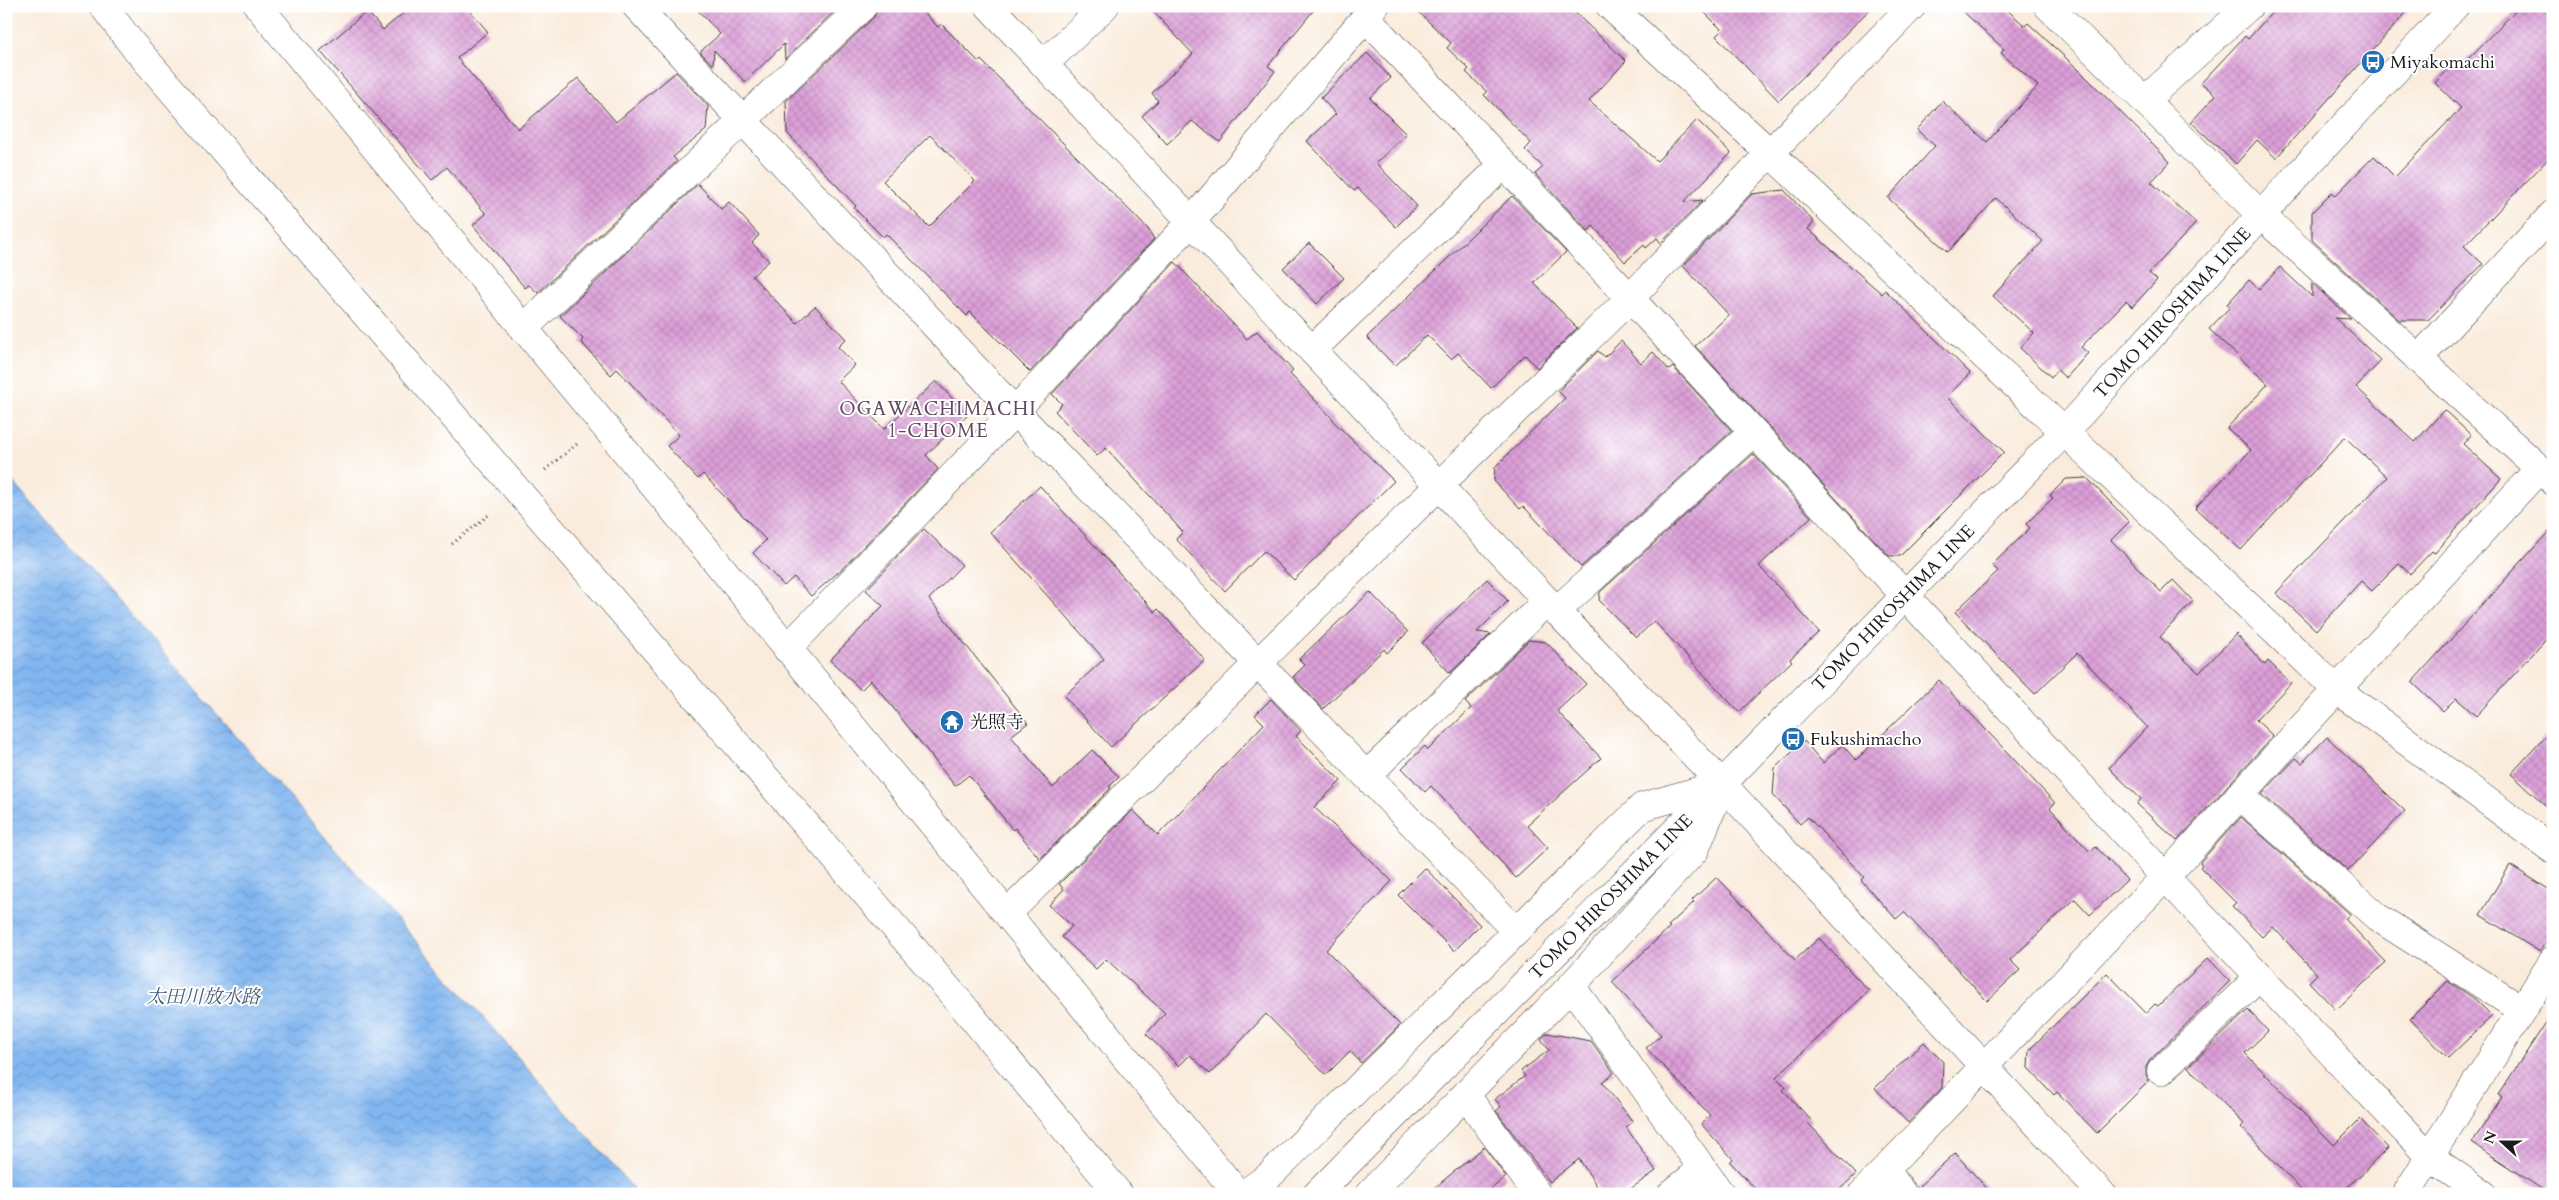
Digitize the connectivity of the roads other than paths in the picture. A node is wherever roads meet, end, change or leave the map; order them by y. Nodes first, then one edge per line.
1 (104, 6) edge
2 (258, 6) edge
3 (636, 6) edge
4 (863, 6) edge
5 (989, 6) edge
6 (1105, 6) edge
7 (1610, 6) edge
8 (1912, 6) edge
9 (2048, 6) edge
10 (2249, 6) edge
11 (2455, 6) edge
12 (1370, 12) edge
13 (1044, 64) junction
14 (2144, 101) junction
15 (743, 122) junction
16 (1769, 152) junction
17 (1503, 165) junction
18 (2261, 214) junction
19 (2553, 214) edge
20 (1192, 222) junction
21 (1630, 298) junction
22 (523, 329) junction
23 (1312, 350) junction
24 (2418, 359) junction
25 (1015, 411) junction
26 (1754, 432) junction
27 (2065, 432) junction
28 (2546, 475) edge
29 (1440, 486) junction
30 (1904, 596) junction
31 (1551, 606) junction
32 (787, 650) junction
33 (1258, 663) junction
34 (2336, 689) junction
35 (1367, 775) junction
36 (1722, 784) junction
37 (2239, 795) junction
38 (2553, 850) edge
39 (2165, 877) junction
40 (1008, 913) junction
41 (1515, 930) junction
42 (2553, 961) edge
43 (2259, 977) junction
44 (1571, 986) junction
45 (2522, 1010) junction
46 (1984, 1068) junction
47 (2161, 1070) dead end
48 (1466, 1094) junction
49 (2430, 1157) junction
50 (1703, 1168) junction
51 (1886, 1170) junction
52 (1119, 1194) edge
53 (1238, 1194) edge
54 (1244, 1194) edge
55 (1318, 1194) edge
56 (1369, 1194) edge
57 (1537, 1194) edge
58 (1671, 1194) edge
59 (1721, 1194) edge
60 (1862, 1194) edge
61 (1903, 1194) edge
62 (2102, 1194) edge
63 (2406, 1194) edge
64 (2483, 1194) edge

1 - 52 street
2 - 22 street
3 - 15 street
4 - 15 street
5 - 13 street
6 - 13 street
7 - 16 street
8 - 16 street
9 - 14 street
10 - 14 street
11 - 18 street, TOMO HIROSHIMA LINE
12 - 17 street
12 - 20 street
13 - 20 street
14 - 18 street
15 - 22 street
15 - 25 street
16 - 21 street
16 - 27 street
17 - 21 street
17 - 23 street
18 - 24 street
18 - 27 street, TOMO HIROSHIMA LINE
19 - 24 street
20 - 23 street
20 - 25 street
21 - 26 street
21 - 29 street
22 - 32 street
23 - 29 street
24 - 28 street
25 - 32 street
25 - 33 street
26 - 30 street
26 - 31 street
27 - 30 street, TOMO HIROSHIMA LINE
27 - 34 street
28 - 34 street
29 - 31 street
29 - 33 street
30 - 36 street, TOMO HIROSHIMA LINE
30 - 39 street
31 - 35 street
31 - 36 street
32 - 40 street
33 - 35 street
33 - 40 street
34 - 37 street
34 - 38 street
35 - 41 street
36 - 41 street
36 - 44 street
36 - 46 street
36 - 55 street, TOMO HIROSHIMA LINE
37 - 39 street
37 - 45 street
39 - 43 street
39 - 46 street
40 - 53 street
41 - 54 street
42 - 45 street
43 - 47 street
43 - 49 street
44 - 48 street
44 - 50 street
45 - 49 street
46 - 51 street
46 - 62 street
48 - 56 street
48 - 57 street
49 - 63 street
49 - 64 street
50 - 58 street
50 - 59 street
51 - 60 street
51 - 61 street

